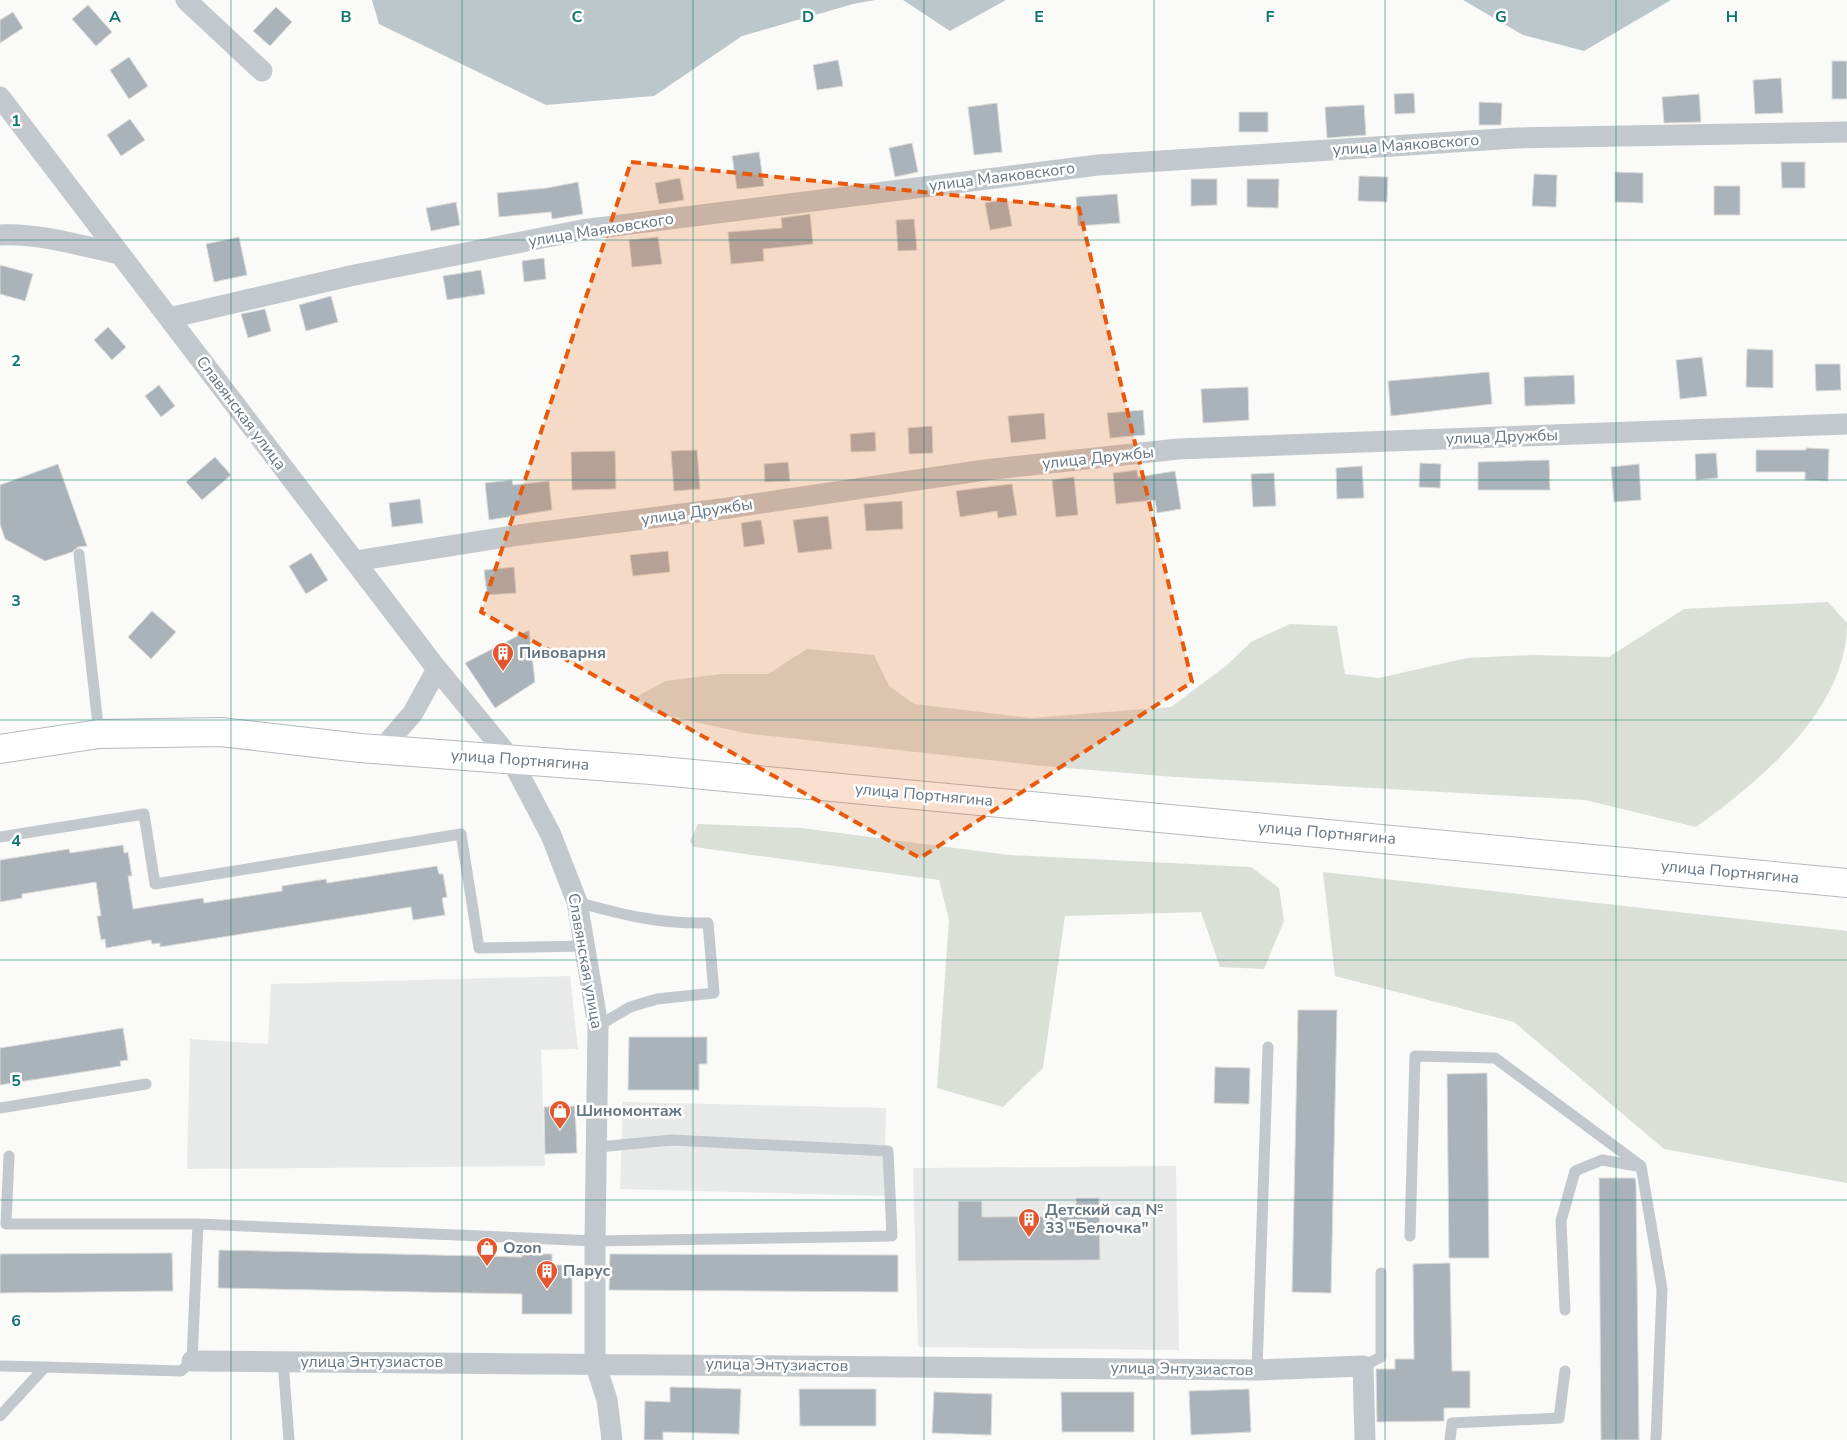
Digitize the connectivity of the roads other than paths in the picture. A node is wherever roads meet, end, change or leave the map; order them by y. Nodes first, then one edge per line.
1 (186, 0) edge
2 (262, 71) dead end
3 (0, 97) edge
4 (1847, 132) edge
5 (0, 235) edge
6 (120, 254) junction
7 (169, 318) junction
8 (1847, 424) edge
9 (79, 554) dead end
10 (355, 561) junction
11 (437, 669) junction
12 (99, 734) junction
13 (0, 749) edge
14 (382, 749) junction
15 (511, 759) junction
16 (0, 837) edge
17 (1847, 882) edge
18 (577, 902) junction
19 (585, 946) junction
20 (598, 1026) junction
21 (1268, 1047) dead end
22 (146, 1084) dead end
23 (0, 1108) edge
24 (598, 1147) junction
25 (9, 1156) dead end
26 (1641, 1166) junction
27 (198, 1224) junction
28 (1410, 1236) dead end
29 (595, 1241) junction
30 (1381, 1273) dead end
31 (1565, 1310) dead end
32 (192, 1361) junction
33 (283, 1361) junction
34 (595, 1363) junction
35 (0, 1366) edge
36 (1363, 1366) junction
37 (45, 1367) junction
38 (1257, 1370) junction
39 (1564, 1371) dead end
40 (0, 1416) edge
41 (289, 1440) edge
42 (612, 1440) edge
43 (1364, 1440) edge
44 (1450, 1440) edge
45 (1656, 1440) edge

1 - 2 street
3 - 6 street, Славянская улица
4 - 7 street, улица Маяковского
5 - 6 street
6 - 7 street, Славянская улица
7 - 10 street, Славянская улица
8 - 10 street, улица Дружбы
9 - 12 lane
10 - 11 street, Славянская улица
11 - 14 street
11 - 15 street, Славянская улица
12 - 13 main road, улица Портнягина
12 - 14 main road, улица Портнягина
14 - 15 main road, улица Портнягина
15 - 17 main road, улица Портнягина
15 - 18 street, Славянская улица
16 - 19 lane
18 - 19 street, Славянская улица
18 - 20 lane
19 - 20 street, Славянская улица
20 - 24 street, Славянская улица
21 - 38 lane
22 - 23 lane
24 - 29 street, Славянская улица
24 - 29 lane
25 - 27 lane
26 - 28 lane
26 - 31 lane
26 - 45 lane
27 - 29 lane
27 - 32 lane
29 - 34 street, Славянская улица
30 - 36 lane
32 - 33 street, улица Энтузиастов
32 - 37 lane
33 - 34 street, улица Энтузиастов
33 - 41 lane
34 - 38 street, улица Энтузиастов
34 - 42 street, Славянская улица
35 - 37 lane
36 - 38 street, улица Энтузиастов
36 - 43 street
37 - 40 lane
39 - 44 lane

